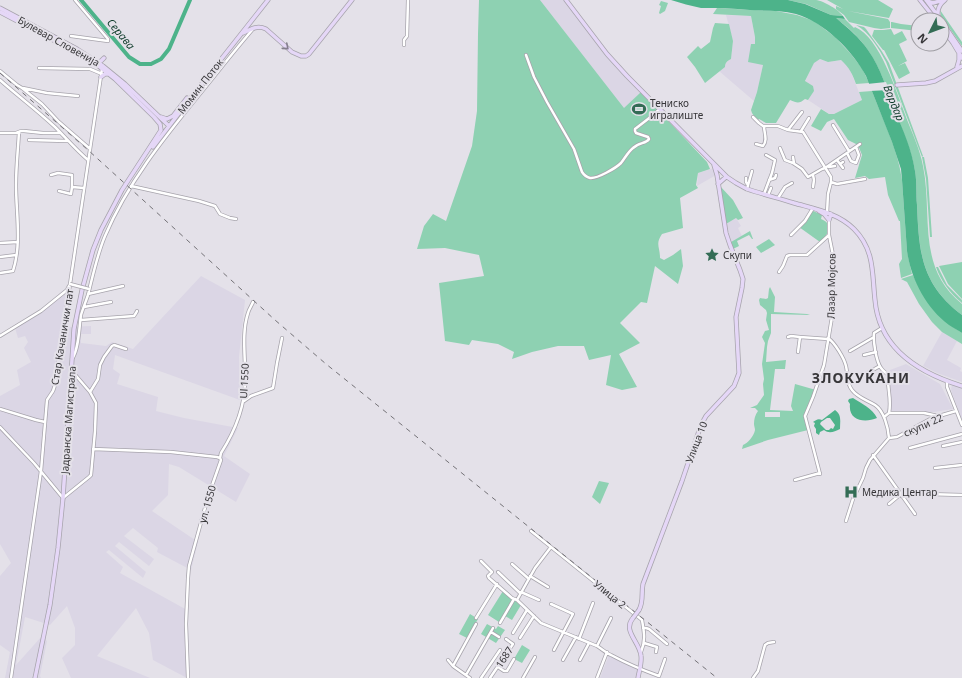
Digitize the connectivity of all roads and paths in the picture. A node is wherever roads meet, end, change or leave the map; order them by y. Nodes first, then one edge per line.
1 (75, 0) edge
2 (268, 0) edge
3 (352, 0) edge
4 (408, 0) edge
5 (566, 0) edge
6 (920, 0) edge
7 (926, 0) edge
8 (944, 0) edge
9 (0, 8) edge
10 (0, 12) edge
11 (931, 12) edge
12 (934, 12) edge
13 (938, 12) edge
14 (251, 20) junction
15 (254, 27) junction
16 (240, 35) junction
17 (71, 36) dead end
18 (950, 36) edge
19 (950, 38) edge
20 (404, 45) dead end
21 (961, 51) edge
22 (526, 55) dead end
23 (104, 58) dead end
24 (962, 58) edge
25 (98, 62) junction
26 (103, 67) junction
27 (960, 67) edge
28 (39, 68) dead end
29 (0, 71) edge
30 (962, 71) edge
31 (109, 74) junction
32 (102, 76) junction
33 (0, 80) edge
34 (125, 84) junction
35 (897, 85) dead end
36 (22, 88) junction
37 (196, 91) junction
38 (78, 96) dead end
39 (660, 109) junction
40 (802, 112) dead end
41 (154, 117) junction
42 (753, 117) dead end
43 (809, 118) dead end
44 (833, 125) dead end
45 (764, 126) junction
46 (168, 127) junction
47 (788, 130) junction
48 (801, 131) junction
49 (19, 132) junction
50 (0, 133) edge
51 (60, 133) junction
52 (28, 140) dead end
53 (68, 141) junction
54 (756, 144) dead end
55 (860, 144) dead end
56 (856, 147) junction
57 (780, 148) dead end
58 (90, 149) junction
59 (848, 152) junction
60 (766, 155) dead end
61 (793, 157) dead end
62 (88, 160) junction
63 (837, 160) junction
64 (794, 163) junction
65 (714, 164) junction
66 (830, 166) junction
67 (835, 166) dead end
68 (825, 168) junction
69 (843, 168) dead end
70 (752, 171) dead end
71 (819, 171) junction
72 (133, 173) junction
73 (51, 175) dead end
74 (776, 175) dead end
75 (813, 175) junction
76 (830, 175) junction
77 (726, 177) junction
78 (746, 178) dead end
79 (865, 179) dead end
80 (769, 180) junction
81 (831, 182) junction
82 (792, 183) dead end
83 (718, 184) junction
84 (131, 186) junction
85 (72, 187) junction
86 (748, 187) junction
87 (813, 187) dead end
88 (84, 188) junction
89 (771, 188) dead end
90 (59, 191) dead end
91 (766, 195) junction
92 (778, 198) junction
93 (814, 208) junction
94 (829, 214) junction
95 (236, 219) dead end
96 (829, 220) junction
97 (792, 235) dead end
98 (829, 235) junction
99 (18, 242) junction
100 (0, 243) edge
101 (16, 255) junction
102 (0, 257) edge
103 (780, 272) dead end
104 (0, 273) edge
105 (70, 284) junction
106 (123, 286) dead end
107 (89, 289) junction
108 (88, 294) junction
109 (111, 302) dead end
110 (253, 302) dead end
111 (84, 308) junction
112 (136, 311) dead end
113 (81, 320) junction
114 (882, 328) junction
115 (0, 336) edge
116 (788, 337) dead end
117 (800, 337) junction
118 (874, 337) junction
119 (282, 338) dead end
120 (828, 339) junction
121 (126, 349) dead end
122 (850, 351) dead end
123 (798, 352) dead end
124 (876, 352) junction
125 (864, 355) dead end
126 (72, 359) junction
127 (880, 366) junction
128 (71, 371) junction
129 (862, 376) dead end
130 (947, 380) junction
131 (962, 386) edge
132 (90, 392) junction
133 (244, 402) junction
134 (0, 409) edge
135 (956, 411) junction
136 (889, 413) junction
137 (938, 416) junction
138 (884, 417) junction
139 (45, 422) junction
140 (962, 426) edge
141 (0, 427) edge
142 (962, 434) edge
143 (889, 438) junction
144 (962, 442) edge
145 (945, 447) dead end
146 (910, 448) dead end
147 (93, 449) junction
148 (873, 455) junction
149 (220, 458) junction
150 (962, 466) edge
151 (935, 468) dead end
152 (41, 471) junction
153 (795, 480) dead end
154 (901, 494) junction
155 (927, 494) dead end
156 (962, 495) edge
157 (63, 498) junction
158 (889, 504) dead end
159 (915, 514) dead end
160 (846, 521) dead end
161 (531, 532) dead end
162 (551, 547) junction
163 (481, 562) dead end
164 (512, 564) dead end
165 (498, 572) dead end
166 (530, 577) junction
167 (497, 584) junction
168 (548, 587) dead end
169 (521, 592) junction
170 (516, 600) junction
171 (539, 600) dead end
172 (593, 603) dead end
173 (551, 604) dead end
174 (528, 610) junction
175 (534, 616) junction
176 (476, 618) dead end
177 (611, 618) dead end
178 (500, 623) dead end
179 (476, 624) dead end
180 (493, 628) dead end
181 (643, 628) junction
182 (491, 632) junction
183 (564, 632) junction
184 (513, 633) dead end
185 (499, 637) dead end
186 (520, 638) dead end
187 (577, 638) junction
188 (506, 639) dead end
189 (774, 642) dead end
190 (589, 643) junction
191 (644, 643) junction
192 (667, 644) dead end
193 (597, 646) junction
194 (500, 650) dead end
195 (554, 650) dead end
196 (607, 652) junction
197 (656, 652) dead end
198 (640, 653) junction
199 (535, 657) dead end
200 (514, 659) dead end
201 (665, 659) dead end
202 (448, 660) dead end
203 (563, 660) dead end
204 (580, 660) dead end
205 (454, 666) junction
206 (498, 667) junction
207 (640, 668) junction
208 (466, 675) junction
209 (188, 677) edge
210 (11, 678) edge
211 (35, 678) edge
212 (470, 678) edge
213 (481, 678) edge
214 (490, 678) edge
215 (523, 678) edge
216 (597, 678) edge
217 (638, 678) edge
218 (753, 678) edge

1 - 17 street
2 - 14 street, Момин Поток
15 -> 3 street
4 - 20 street
5 - 39 street
6 - 11 street
7 - 8 street
7 - 12 street
8 - 13 street
9 - 25 street, Булевар Словенија
10 - 26 street, Булевар Словенија
14 - 15 street
14 - 16 street, Момин Поток
15 - 16 street
15 - 84 street
16 - 37 street, Момин Поток
18 - 21 street
19 - 21 street
21 - 24 street
21 - 27 street
22 - 39 street
23 - 25 street
25 - 26 street, Булевар Словенија
26 - 31 street, Булевар Словенија
26 - 32 street, Стар Качанички пат
26 - 34 street, Булевар Словенија
27 - 30 street
27 - 35 street
28 - 32 street
29 - 36 street
31 - 32 street
31 - 41 street, Булевар Словенија
32 - 58 street, Стар Качанички пат
33 - 51 street
34 - 37 street
34 - 46 street, Булевар Словенија
36 - 38 street
36 - 58 street
37 - 46 street, Момин Поток
39 - 65 street
40 - 47 street
41 - 46 street, Булевар Словенија
41 - 72 street
42 - 45 street
43 - 48 street
44 - 59 street
45 - 47 street
45 - 54 street
46 - 72 street, Момин Поток
47 - 48 street
48 - 68 street
49 - 50 street
49 - 51 street
49 - 99 street
51 - 53 street
52 - 53 street
53 - 62 street
55 - 56 street
56 - 59 street
56 - 59 street
57 - 64 street
58 - 62 street, Стар Качанички пат
59 - 63 street
60 - 80 street
61 - 64 street
62 - 88 street, Стар Качанички пат
63 - 66 street
63 - 69 street
64 - 75 street
65 - 77 street
65 - 83 street, Улица 10
66 - 67 street
66 - 68 street
66 - 76 street
68 - 71 street
68 - 76 street
70 - 86 street
71 - 75 street
71 - 76 street
72 - 126 street, Јадранска Магистрала
73 - 85 street
74 - 80 street
75 - 87 street
76 - 81 street
77 - 83 street
77 - 86 street
78 - 86 street
79 - 81 street
80 - 91 street
81 - 94 street
82 - 92 street
83 - 198 street, Улица 10, bridge
84 - 95 street
84 - 107 street
85 - 88 street
85 - 90 street
86 - 91 street
88 - 105 street, Стар Качанички пат
89 - 91 street
91 - 92 street
92 - 93 street
93 - 94 street
93 - 96 street
93 - 97 street
94 - 96 street
94 - 114 street
96 - 98 street, Лазар Мојсов
98 - 103 street
98 - 120 street, Лазар Мојсов
99 - 100 street
99 - 101 street
101 - 102 street
101 - 104 street
105 - 107 street, bridge
105 - 115 street
105 - 139 street, Стар Качанички пат
106 - 108 street
107 - 108 street
108 - 111 street
109 - 111 street
110 - 133 street, Ul 1550
111 - 113 street
112 - 113 street
113 - 126 street
114 - 118 street
114 - 130 street
116 - 117 street
117 - 120 street
117 - 123 street
118 - 122 street
118 - 124 street
119 - 133 street
120 - 138 street
120 - 153 street, Лазар Мојсов
121 - 132 street
124 - 125 street
124 - 127 street
126 - 128 street, Јадранска Магистрала
127 - 129 street
127 - 136 street
128 - 132 street
128 - 157 street, Јадранска Магистрала
130 - 131 street
130 - 135 street
132 - 147 street
133 - 149 street, Ul 1550
134 - 139 street
135 - 137 street, скупи 22
135 - 140 street
136 - 137 street
136 - 138 street
137 - 143 street, скупи 22
138 - 143 street, скупи 22
139 - 152 street, Стар Качанички пат
141 - 152 street
142 - 146 street
143 - 148 street, скупи 22
144 - 145 street
147 - 149 street
147 - 157 street
148 - 154 street
148 - 160 street, скупи 22
149 - 209 street, ул. 1550
150 - 151 street
152 - 157 street
152 - 210 street, Стар Качанички пат
154 - 158 street
154 - 159 street
155 - 156 street
157 - 211 street, Јадранска Магистрала
161 - 162 street, Улица 2
162 - 166 street
162 - 181 street, Улица 2
163 - 167 street
164 - 166 street
165 - 169 street
166 - 168 street
166 - 169 street
167 - 170 street
167 - 176 street
169 - 170 street
169 - 171 street
170 - 174 street
170 - 178 street
172 - 187 street, Улица 2
173 - 183 street
174 - 175 street
174 - 184 street
175 - 183 street
175 - 186 street
177 - 193 street, Улица 2
179 - 205 street
180 - 182 street
181 - 191 street, Улица 2
181 - 192 street
182 - 185 street
182 - 208 street
183 - 187 street
183 - 195 street
187 - 190 street
187 - 203 street, Улица 2
188 - 206 street, 1687
189 - 218 street
190 - 193 street
190 - 204 street
191 - 197 street
191 - 198 street, Улица 2
193 - 196 street
194 - 213 street, 1687
196 - 207 street
196 - 216 street
198 - 207 street, Улица 10
199 - 215 street
200 - 206 street
201 - 207 street
202 - 205 street
205 - 208 street
206 - 214 street, 1687
207 - 217 street, Улица 10
208 - 212 street

